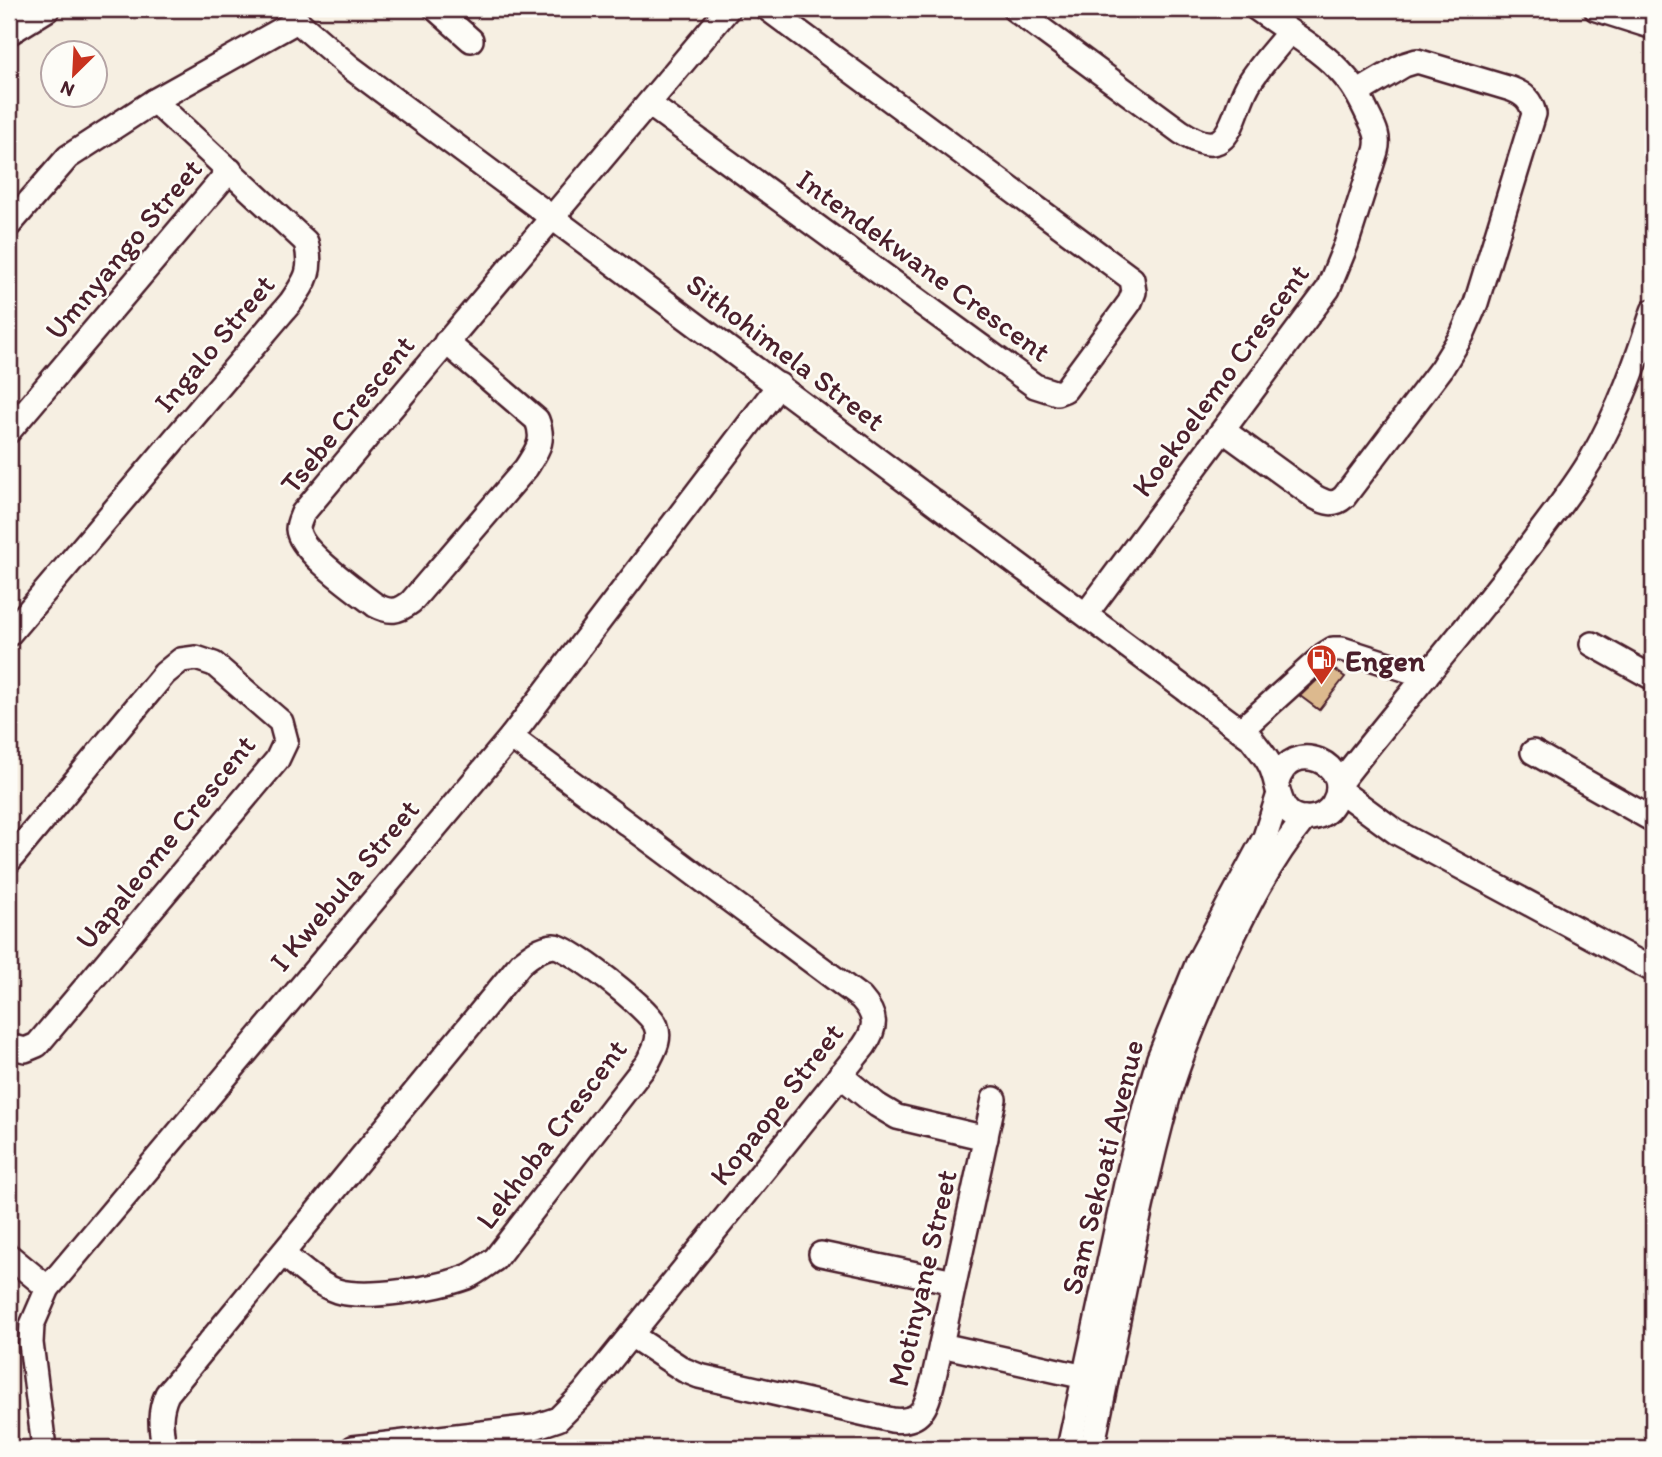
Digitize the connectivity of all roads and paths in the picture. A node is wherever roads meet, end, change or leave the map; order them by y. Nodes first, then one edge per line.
1 (48, 9) edge
2 (436, 9) edge
3 (728, 9) edge
4 (768, 9) edge
5 (1013, 9) edge
6 (1257, 9) edge
7 (1596, 9) edge
8 (294, 15) edge
9 (1653, 27) edge
10 (1289, 32) junction
11 (9, 33) edge
12 (471, 40) dead end
13 (1357, 93) junction
14 (154, 101) junction
15 (649, 103) junction
16 (230, 170) junction
17 (552, 217) junction
18 (9, 225) edge
19 (1653, 311) edge
20 (446, 342) junction
21 (779, 385) junction
22 (9, 431) edge
23 (1224, 431) junction
24 (1086, 614) junction
25 (9, 634) edge
26 (1592, 645) dead end
27 (1426, 677) junction
28 (1653, 678) edge
29 (1246, 734) junction
30 (511, 737) junction
31 (1364, 750) junction
32 (1533, 752) dead end
33 (1312, 760) junction
34 (1338, 787) junction
35 (1278, 790) junction
36 (1314, 816) junction
37 (1653, 820) edge
38 (1396, 832) junction
39 (9, 861) edge
40 (1653, 970) edge
41 (9, 1046) edge
42 (840, 1075) junction
43 (994, 1099) dead end
44 (986, 1138) junction
45 (282, 1254) junction
46 (821, 1254) dead end
47 (9, 1256) edge
48 (954, 1282) junction
49 (48, 1288) junction
50 (631, 1335) junction
51 (941, 1345) junction
52 (1085, 1377) junction
53 (44, 1448) edge
54 (164, 1448) edge
55 (353, 1448) edge
56 (1069, 1448) edge
57 (1092, 1448) edge

1 - 11 street
2 - 12 street
3 - 15 street, Tsebe Crescent
4 - 15 street, Intendekwane Crescent
5 - 10 street
6 - 10 street, Koekoelemo Crescent
7 - 9 street
8 - 14 street
8 - 17 street, Sithohimela Street
10 - 13 street, Koekoelemo Crescent
13 - 23 street, Koekoelemo Crescent
13 - 23 street
14 - 16 street, Ingalo Street
14 - 18 street
15 - 17 street, Tsebe Crescent
16 - 22 street, Umnyango Street
16 - 25 street, Ingalo Street
17 - 20 street, Tsebe Crescent
17 - 21 street, Sithohimela Street
19 - 27 street
20 - 20 street, Tsebe Crescent
21 - 24 street, Sithohimela Street
21 - 30 street, I Kwebula Street
23 - 24 street, Koekoelemo Crescent
24 - 29 street, Sithohimela Street
26 - 28 street
27 - 29 street
27 - 31 street
29 - 33 street, Sithohimela Street
29 - 35 street, Sithohimela Street
30 - 42 street, Kopaope Street
30 - 49 street, I Kwebula Street
31 - 33 street
31 - 34 street
32 - 37 street
33 - 34 street
33 - 35 street
34 - 36 street
34 - 38 street
35 - 36 street
35 - 52 street, Sam Sekoati Avenue
36 - 38 street
36 - 57 street, Sam Sekoati Avenue
38 - 40 street
39 - 41 street, Uapaleome Crescent
42 - 44 street
42 - 50 street, Kopaope Street
43 - 44 street, Motinyane Street
44 - 48 street, Motinyane Street
45 - 45 street, Lekhoba Crescent
45 - 54 street, Lekhoba Crescent
46 - 48 street
47 - 49 street
48 - 51 street, Motinyane Street
49 - 53 street, I Kwebula Street
50 - 51 street, Motinyane Street
50 - 55 street, Kopaope Street
51 - 52 street
52 - 56 street, Sam Sekoati Avenue

